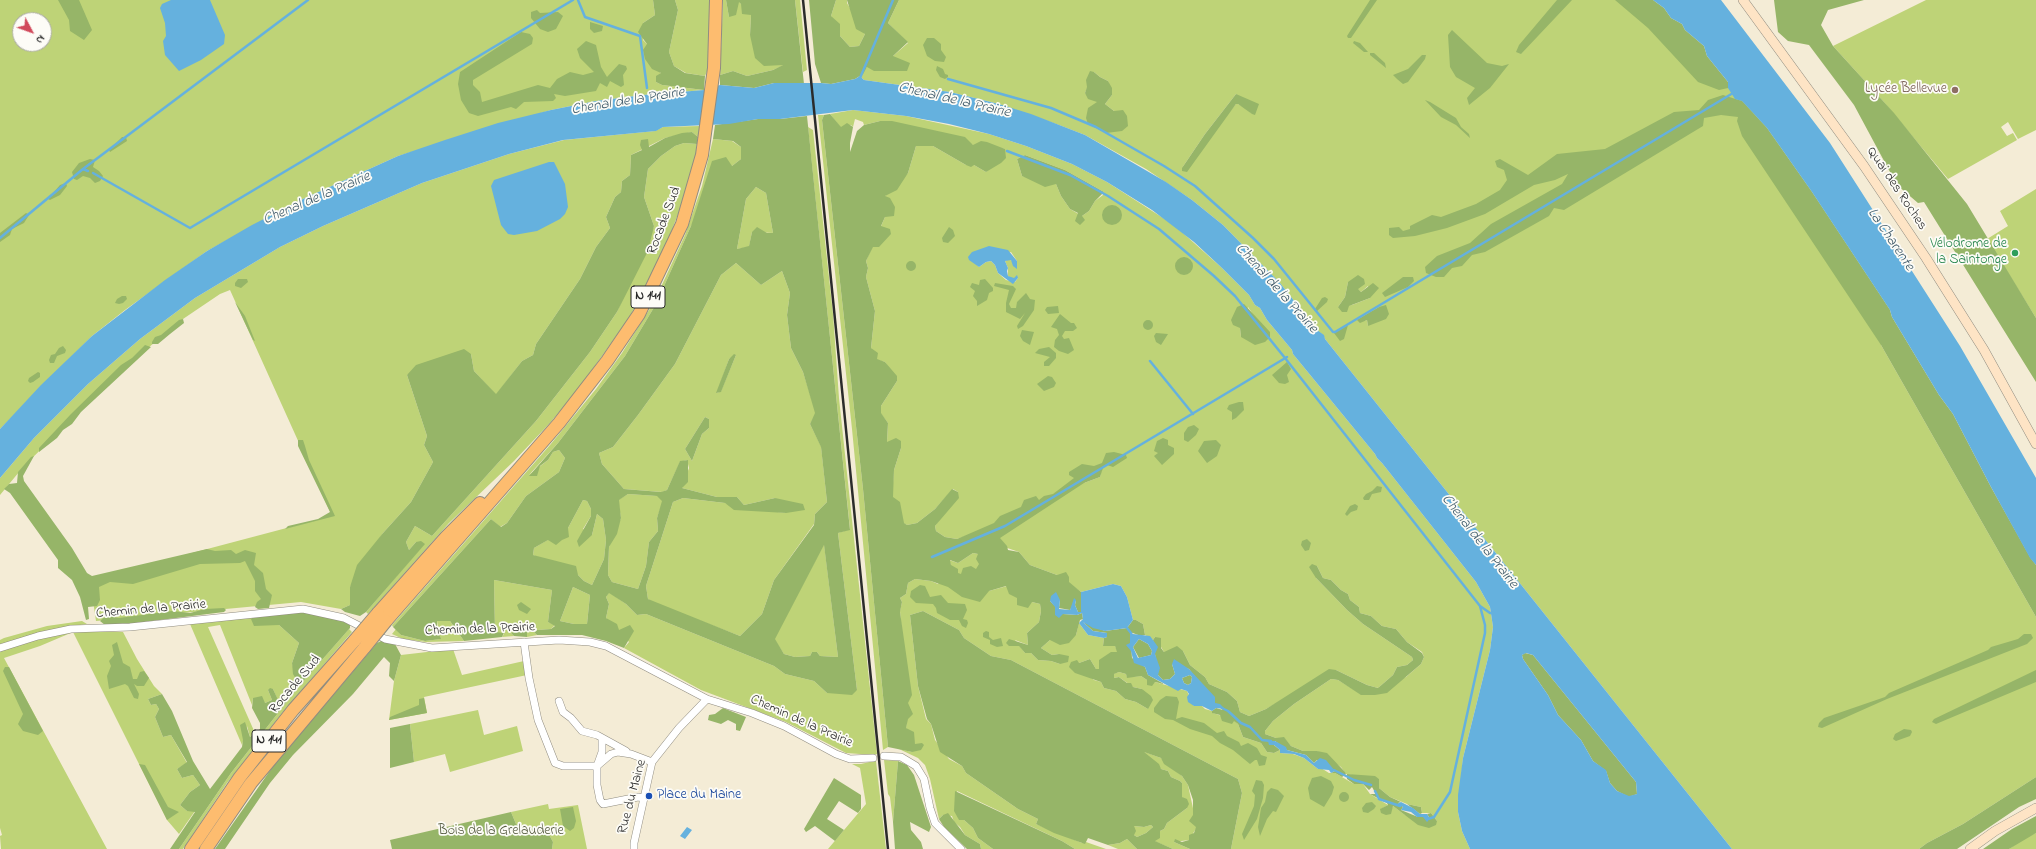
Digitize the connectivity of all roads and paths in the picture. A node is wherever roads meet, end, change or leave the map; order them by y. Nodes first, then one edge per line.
1 (716, 0) edge
2 (1743, 0) edge
3 (2036, 444) edge
4 (382, 617) junction
5 (524, 642) junction
6 (0, 648) edge
7 (707, 699) junction
8 (559, 701) dead end
9 (602, 738) junction
10 (631, 754) junction
11 (884, 756) dead end
12 (873, 758) dead end
13 (652, 762) junction
14 (597, 766) junction
15 (644, 798) junction
16 (2036, 808) edge
17 (191, 849) edge
18 (206, 849) edge
19 (634, 849) edge
20 (961, 849) edge
21 (1970, 849) edge

1 - 4 highway, Rocade Sud / N 141
2 - 3 street, Quai des Roches
4 - 17 highway, Rocade Sud / N 141, bridge
4 - 18 highway, Rocade Sud / N 141, bridge
5 - 6 street, Chemin de la Prairie
5 - 7 street, Chemin de la Prairie
5 - 14 street
7 - 12 street, Chemin de la Prairie
7 - 13 street, Rue du Maine
8 - 9 street
9 - 10 street
9 - 14 street
10 - 13 street
10 - 14 street
11 - 20 street
13 - 15 street, Rue du Maine
14 - 15 street
15 - 19 street, Rue du Maine
16 - 21 street

